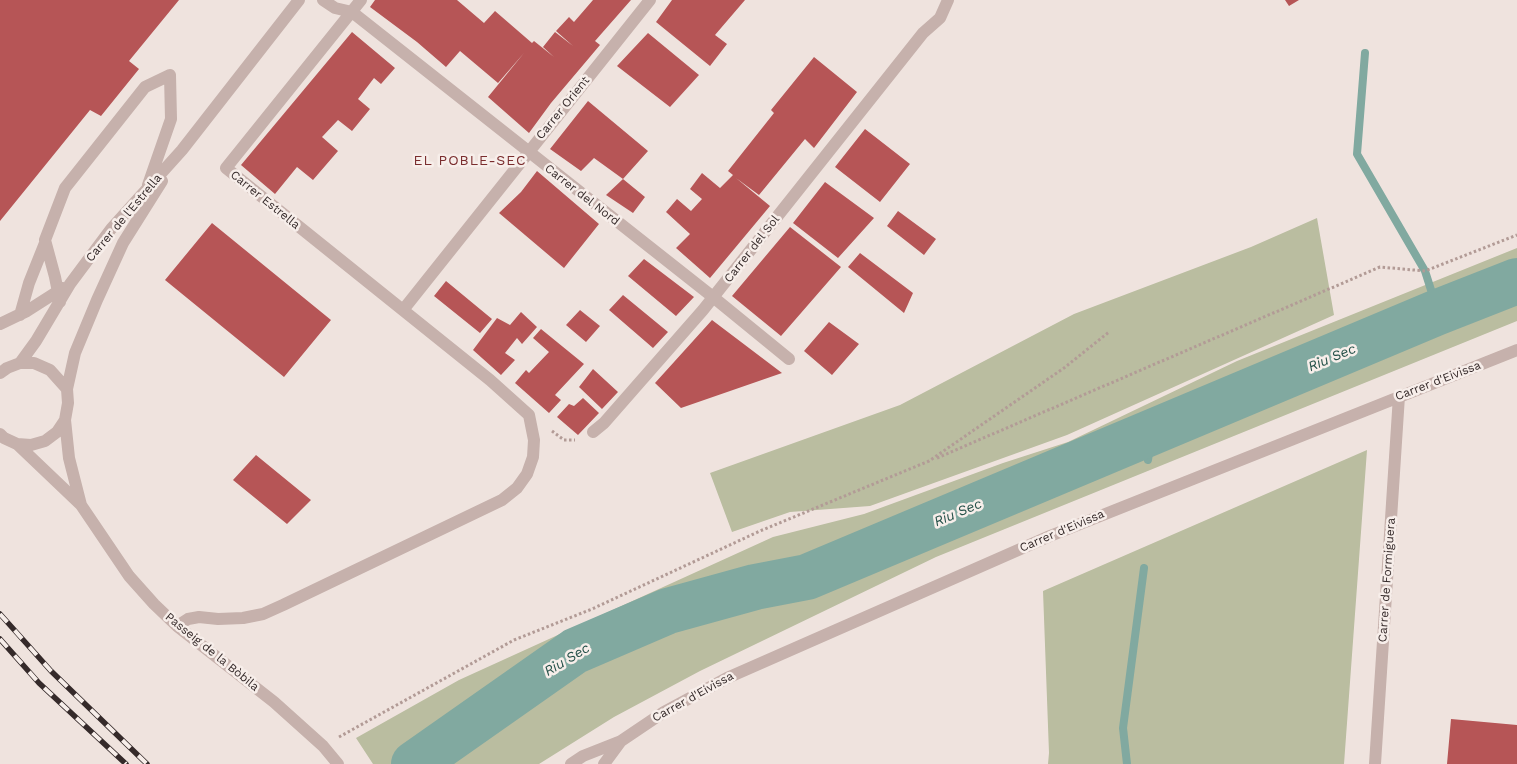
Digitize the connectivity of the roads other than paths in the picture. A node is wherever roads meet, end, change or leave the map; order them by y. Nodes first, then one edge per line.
1 (299, 0) edge
2 (322, 0) edge
3 (361, 0) edge
4 (650, 0) edge
5 (948, 0) edge
6 (351, 6) edge
7 (182, 150) junction
8 (528, 152) junction
9 (146, 190) junction
10 (45, 243) junction
11 (59, 297) junction
12 (713, 297) junction
13 (403, 310) junction
14 (20, 315) junction
15 (0, 324) edge
16 (1517, 350) edge
17 (789, 359) dead end
18 (20, 363) junction
19 (0, 373) edge
20 (67, 389) junction
21 (1399, 396) junction
22 (65, 420) junction
23 (594, 432) road end
24 (0, 434) edge
25 (16, 444) junction
26 (81, 505) junction
27 (176, 626) junction
28 (621, 740) junction
29 (338, 764) edge
30 (571, 764) edge
31 (604, 764) edge
32 (1375, 764) edge

1 - 7 street, Carrer de l'Estrella
2 - 6 street, Carrer del Nord
3 - 6 street, Carrer Estrella
4 - 8 street, Carrer Orient
5 - 12 street, Carrer del Sol
6 - 8 street, Carrer del Nord
6 - 13 street, Carrer Estrella
7 - 9 street, Carrer de l'Estrella
7 - 20 street, Carrer de l'Estrella
8 - 12 street, Carrer del Nord
8 - 13 street, Carrer Orient
9 - 10 street
9 - 11 street, Carrer de l'Estrella
10 - 11 street
10 - 14 street
11 - 14 street
11 - 18 street, Carrer de l'Estrella
12 - 17 street, Carrer del Nord
12 - 23 street, Carrer del Sol
13 - 27 street
14 - 15 street
16 - 21 street, Carrer d'Eivissa
18 - 19 street
18 - 20 street
20 - 22 street, Carrer de l'Estrella
21 - 28 street, Carrer d'Eivissa
21 - 32 street, Carrer de Formiguera
22 - 25 street
22 - 26 street, Passeig de la Bòbila
24 - 25 street, Passeig de la Bòbila
25 - 26 street, Passeig de la Bòbila
26 - 27 street, Passeig de la Bòbila
27 - 29 street, Passeig de la Bòbila
28 - 30 street, Carrer d'Eivissa
28 - 31 street, Carrer d'Eivissa

